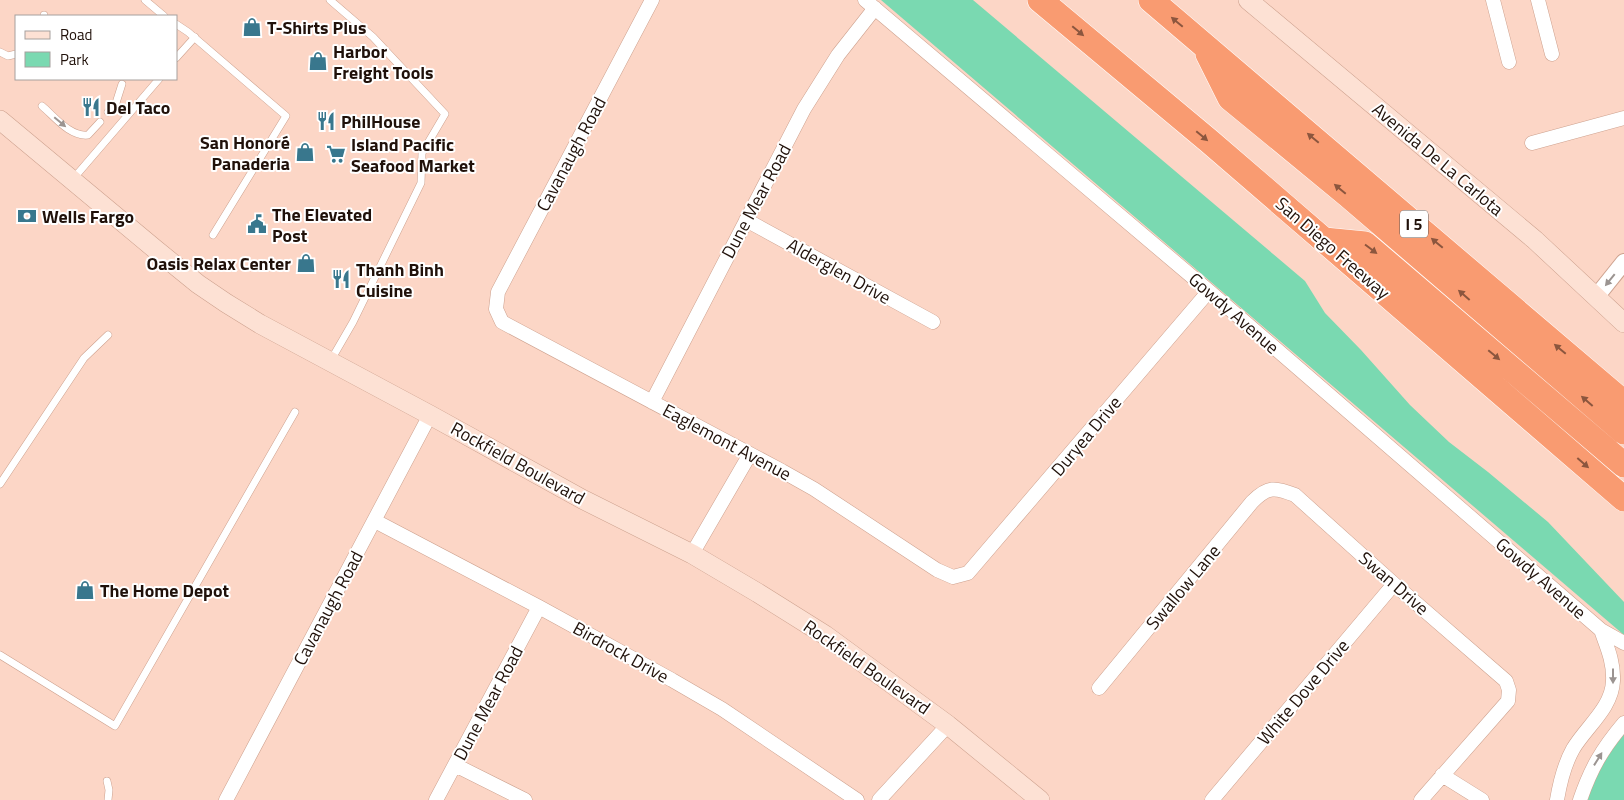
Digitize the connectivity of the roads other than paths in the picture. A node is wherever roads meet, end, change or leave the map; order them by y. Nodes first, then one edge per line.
1 (145, 0) edge
2 (330, 0) edge
3 (652, 0) edge
4 (1040, 0) edge
5 (1151, 0) edge
6 (1248, 0) edge
7 (1493, 0) edge
8 (1538, 0) edge
9 (870, 4) edge
10 (163, 15) edge
11 (178, 25) edge
12 (195, 38) junction
13 (1204, 45) junction
14 (0, 52) edge
15 (15, 54) edge
16 (1552, 54) dead end
17 (178, 56) edge
18 (1509, 62) dead end
19 (158, 80) edge
20 (122, 84) dead end
21 (42, 106) dead end
22 (108, 112) dead end
23 (1624, 118) edge
24 (0, 120) edge
25 (100, 122) dead end
26 (1532, 143) dead end
27 (71, 180) junction
28 (746, 220) junction
29 (213, 235) dead end
30 (1324, 240) junction
31 (1624, 262) edge
32 (1209, 292) junction
33 (1596, 297) junction
34 (496, 309) joint
35 (933, 322) dead end
36 (1624, 322) edge
37 (108, 335) dead end
38 (330, 363) junction
39 (652, 402) junction
40 (1624, 403) edge
41 (295, 412) dead end
42 (430, 415) junction
43 (1624, 432) edge
44 (750, 454) junction
45 (1624, 465) edge
46 (0, 484) edge
47 (1270, 489) joint
48 (1624, 499) edge
49 (375, 521) junction
50 (692, 554) junction
51 (959, 576) joint
52 (1394, 584) junction
53 (539, 607) junction
54 (1601, 630) junction
55 (1624, 643) edge
56 (0, 656) edge
57 (1099, 688) dead end
58 (1624, 723) edge
59 (948, 725) junction
60 (455, 765) junction
61 (1442, 775) junction
62 (107, 781) dead end
63 (108, 800) edge
64 (226, 800) edge
65 (436, 800) edge
66 (525, 800) edge
67 (857, 800) edge
68 (879, 800) edge
69 (1040, 800) edge
70 (1212, 800) edge
71 (1421, 800) edge
72 (1482, 800) edge
73 (1557, 800) edge
74 (1580, 800) edge

1 - 10 lane
2 - 38 lane
3 - 34 street, Cavanaugh Road
4 -> 30 highway, San Diego Freeway
13 -> 5 highway, I 5
6 - 33 main road, Avenida De La Carlota
7 - 18 street
8 - 16 street
9 - 28 street, Dune Mear Road
9 - 32 street, Gowdy Avenue
11 - 12 lane
12 - 17 lane
12 - 29 lane
40 -> 13 highway, I 5
43 -> 13 highway
14 - 15 lane
19 - 27 lane
20 - 22 lane
21 -> 25 lane
23 - 26 street
24 - 27 main road, Rockfield Boulevard
27 - 38 main road, Rockfield Boulevard
28 - 35 street, Alderglen Drive
28 - 39 street, Dune Mear Road
30 -> 45 highway
30 -> 48 highway, San Diego Freeway
31 -> 33 street
32 - 51 street, Duryea Drive
32 - 54 street, Gowdy Avenue
33 - 36 main road, Avenida De La Carlota
34 - 39 street, Eaglemont Avenue
37 - 46 lane
38 - 42 main road, Rockfield Boulevard
39 - 44 street, Eaglemont Avenue
41 - 56 lane
42 - 49 street, Cavanaugh Road
42 - 50 main road, Rockfield Boulevard
44 - 50 street
44 - 51 street, Eaglemont Avenue
47 - 52 street, Swan Drive
47 - 57 street, Swallow Lane
49 - 53 street, Birdrock Drive
49 - 64 street, Cavanaugh Road
50 - 59 main road, Rockfield Boulevard
52 - 61 street, Swan Drive
52 - 70 street, White Dove Drive
53 - 60 street, Dune Mear Road
53 - 67 street, Birdrock Drive
54 - 55 street, Gowdy Avenue
54 -> 73 street, Gowdy Avenue
74 -> 58 street
59 - 68 street
59 - 69 main road, Rockfield Boulevard
60 - 65 street, Dune Mear Road
60 - 66 street
61 - 71 street
61 - 72 street
62 - 63 lane

